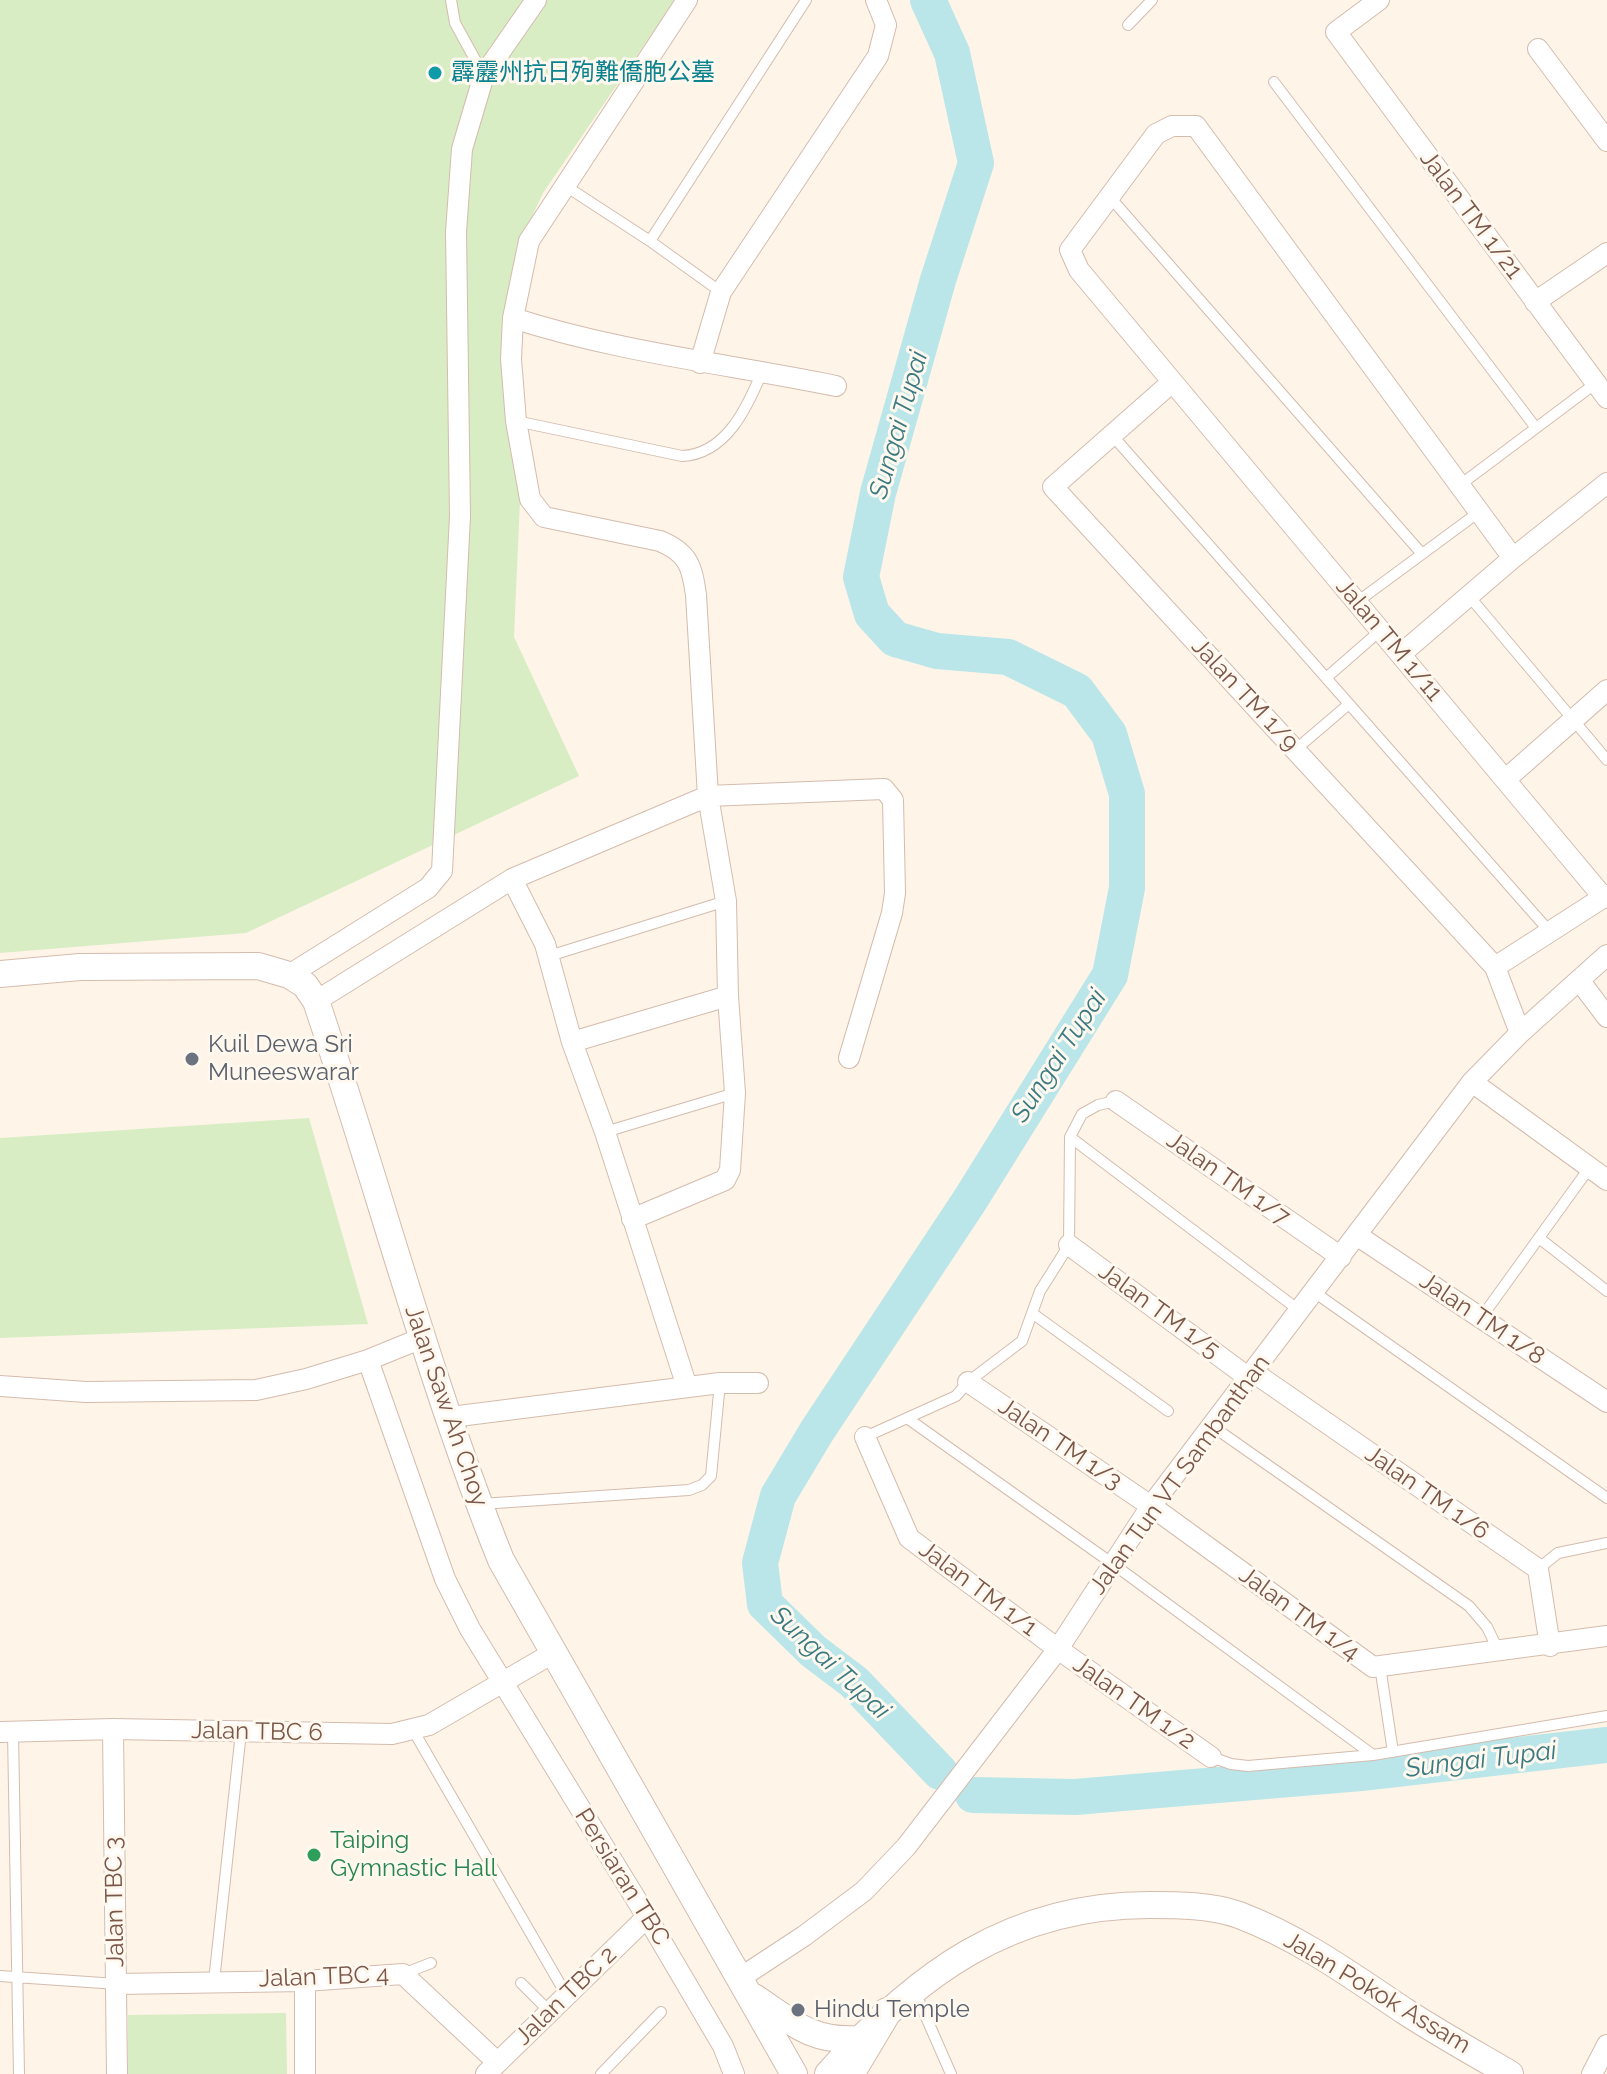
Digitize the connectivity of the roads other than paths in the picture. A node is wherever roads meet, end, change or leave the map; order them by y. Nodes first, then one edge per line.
1 (451, 0) edge
2 (536, 0) edge
3 (687, 0) edge
4 (806, 0) edge
5 (876, 0) edge
6 (1152, 0) edge
7 (1379, 0) edge
8 (1128, 25) dead end
9 (1538, 49) dead end
10 (484, 75) junction
11 (1274, 82) dead end
12 (1607, 141) edge
13 (564, 185) junction
14 (1109, 196) junction
15 (650, 241) junction
16 (1607, 253) edge
17 (721, 292) junction
18 (1535, 302) junction
19 (513, 318) junction
20 (700, 363) junction
21 (762, 372) junction
22 (1171, 383) junction
23 (836, 386) dead end
24 (1601, 390) edge
25 (516, 421) junction
26 (1536, 428) junction
27 (1112, 435) junction
28 (1607, 483) edge
29 (1460, 485) junction
30 (1479, 512) junction
31 (1422, 554) junction
32 (1513, 558) junction
33 (1469, 596) junction
34 (1357, 602) junction
35 (1381, 630) junction
36 (1401, 654) junction
37 (1326, 678) junction
38 (1607, 690) edge
39 (1349, 704) junction
40 (1572, 720) junction
41 (1295, 750) junction
42 (1607, 760) edge
43 (1506, 779) junction
44 (708, 796) junction
45 (512, 879) junction
46 (1605, 896) edge
47 (726, 901) junction
48 (1550, 932) junction
49 (1607, 955) edge
50 (549, 956) junction
51 (1495, 967) junction
52 (0, 974) edge
53 (289, 975) junction
54 (1579, 980) junction
55 (728, 996) junction
56 (316, 1001) junction
57 (1607, 1017) edge
58 (1520, 1033) junction
59 (572, 1042) junction
60 (849, 1058) dead end
61 (1472, 1082) junction
62 (735, 1093) junction
63 (1116, 1101) joint
64 (605, 1132) junction
65 (1070, 1137) junction
66 (1599, 1174) edge
67 (632, 1219) junction
68 (1358, 1236) junction
69 (1539, 1238) junction
70 (1069, 1245) junction
71 (1341, 1257) junction
72 (1607, 1291) edge
73 (1314, 1292) junction
74 (1300, 1311) junction
75 (1032, 1313) junction
76 (1481, 1318) junction
77 (422, 1338) junction
78 (368, 1360) junction
79 (1251, 1375) junction
80 (968, 1382) junction
81 (720, 1383) junction
82 (758, 1383) dead end
83 (0, 1386) edge
84 (687, 1387) junction
85 (1607, 1402) edge
86 (1168, 1411) dead end
87 (451, 1417) junction
88 (907, 1418) junction
89 (1212, 1426) junction
90 (865, 1437) joint
91 (1607, 1498) edge
92 (479, 1505) junction
93 (1151, 1506) junction
94 (1607, 1543) edge
95 (1113, 1564) junction
96 (1538, 1569) junction
97 (1607, 1636) edge
98 (1550, 1646) junction
99 (1058, 1649) junction
100 (1499, 1652) junction
101 (553, 1653) junction
102 (1380, 1666) junction
103 (502, 1684) junction
104 (1607, 1716) edge
105 (113, 1729) junction
106 (413, 1730) junction
107 (7, 1732) edge
108 (241, 1732) junction
109 (1393, 1752) junction
110 (1373, 1755) junction
111 (1211, 1757) joint
112 (647, 1917) junction
113 (431, 1963) dead end
114 (403, 1974) junction
115 (0, 1976) edge
116 (19, 1977) junction
117 (214, 1981) junction
118 (305, 1981) junction
119 (521, 1983) dead end
120 (117, 1984) junction
121 (744, 1985) junction
122 (914, 1989) junction
123 (567, 1996) junction
124 (661, 2012) dead end
125 (887, 2012) junction
126 (551, 2013) junction
127 (858, 2039) junction
128 (1607, 2045) edge
129 (1482, 2067) edge
130 (491, 2068) edge
131 (19, 2074) edge
132 (117, 2074) edge
133 (305, 2074) edge
134 (601, 2074) edge
135 (734, 2074) edge
136 (794, 2074) edge
137 (828, 2074) edge
138 (850, 2074) edge
139 (951, 2074) edge
140 (1510, 2074) edge
141 (1592, 2074) edge

1 - 10 lane
2 - 10 street
3 - 13 street
4 - 15 lane
5 - 17 street
6 - 8 lane
7 - 18 street, Jalan TM 1/21
9 - 12 street
10 - 53 street
11 - 26 lane
13 - 15 lane
13 - 19 street
14 - 22 street, Jalan TM 1/11
14 - 29 street
14 - 31 lane
15 - 17 lane
16 - 18 street
17 - 20 street
18 - 24 street, Jalan TM 1/21
19 - 20 street
19 - 25 street
20 - 21 street
21 - 23 street
21 - 25 lane
22 - 27 street, Jalan TM 1/9
22 - 34 street, Jalan TM 1/11
24 - 26 lane
25 - 44 street
26 - 29 lane
27 - 37 lane
27 - 41 street, Jalan TM 1/9
28 - 32 street
29 - 30 street
30 - 31 lane
30 - 32 street
31 - 34 lane
32 - 33 street
33 - 36 street
33 - 40 lane
34 - 35 street, Jalan TM 1/11
35 - 36 street, Jalan TM 1/11
35 - 37 lane
36 - 43 street, Jalan TM 1/11
37 - 39 lane
38 - 40 street
39 - 41 lane
39 - 48 lane
40 - 42 lane
40 - 43 street
41 - 51 street, Jalan TM 1/9
43 - 46 street, Jalan TM 1/11
44 - 45 street
44 - 47 street
44 - 60 street
45 - 50 street
45 - 56 street
46 - 48 street
47 - 50 lane
47 - 55 street
48 - 51 street
49 - 54 street, Jalan Tun VT Sambanthan
50 - 59 street
51 - 58 street, Jalan TM 1/9
52 - 53 street
53 - 56 street, Jalan Saw Ah Choy
54 - 57 street
54 - 58 street, Jalan Tun VT Sambanthan
55 - 59 street
55 - 62 street
56 - 77 street, Jalan Saw Ah Choy
58 - 61 street, Jalan Tun VT Sambanthan
59 - 64 street
61 - 66 street
61 - 68 street, Jalan Tun VT Sambanthan
62 - 64 lane
62 - 67 street
63 - 65 lane
63 - 71 street, Jalan TM 1/7
64 - 67 street
65 - 70 lane
65 - 74 lane
66 - 69 lane
67 - 84 street
68 - 71 street, Jalan Tun VT Sambanthan
68 - 76 street, Jalan TM 1/8
69 - 72 lane
69 - 76 lane
70 - 75 lane
70 - 79 street, Jalan TM 1/5
71 - 73 street, Jalan Tun VT Sambanthan
73 - 74 street, Jalan Tun VT Sambanthan
73 - 91 lane
74 - 79 street, Jalan Tun VT Sambanthan
75 - 80 lane
75 - 86 lane
76 - 85 street, Jalan TM 1/8
77 - 78 street
77 - 87 street, Jalan Saw Ah Choy
78 - 83 street
78 - 103 street, Persiaran TBC
79 - 89 street, Jalan Tun VT Sambanthan
79 - 96 street, Jalan TM 1/6
80 - 88 lane
80 - 93 street, Jalan TM 1/3
81 - 82 street
81 - 84 street
81 - 92 lane
84 - 87 street
87 - 92 street, Jalan Saw Ah Choy
88 - 90 lane
88 - 95 lane
89 - 93 street, Jalan Tun VT Sambanthan
89 - 100 lane
90 - 99 street, Jalan TM 1/1
92 - 101 street, Jalan Saw Ah Choy
93 - 95 street, Jalan Tun VT Sambanthan
93 - 102 street, Jalan TM 1/4
94 - 96 lane
95 - 99 street, Jalan Tun VT Sambanthan
95 - 110 lane
96 - 98 street
97 - 98 street, Jalan TM 1/4
98 - 100 street, Jalan TM 1/4
99 - 111 street, Jalan TM 1/2
99 - 121 street, Jalan Tun VT Sambanthan
100 - 102 street, Jalan TM 1/4
101 - 103 street, Jalan TBC 6
101 - 121 street, Jalan Saw Ah Choy
102 - 109 lane
103 - 106 street, Jalan TBC 6
103 - 112 street, Persiaran TBC
104 - 109 lane
105 - 107 street, Jalan TBC 6
105 - 108 street, Jalan TBC 6
105 - 120 street, Jalan TBC 3
106 - 108 street, Jalan TBC 6
106 - 123 lane
107 - 116 lane
108 - 117 lane
109 - 110 lane
110 - 111 lane
112 - 123 street, Jalan TBC 2
112 - 135 street, Persiaran TBC
113 - 114 lane
114 - 118 street, Jalan TBC 4
114 - 130 street, Jalan TBC 4
115 - 116 lane
116 - 120 lane
116 - 131 lane
117 - 118 street, Jalan TBC 4
117 - 120 street, Jalan TBC 4
118 - 133 street
119 - 126 lane
120 - 132 street, Jalan TBC 3
121 - 127 street
121 - 136 street, Jalan Saw Ah Choy
122 - 125 street, Jalan Pokok Assam
122 - 129 street, Jalan Pokok Assam
122 - 139 lane
123 - 126 street, Jalan TBC 2
124 - 134 lane
125 - 127 street, Jalan Pokok Assam
125 - 138 main road
126 - 130 street, Jalan TBC 2
127 - 137 street, Jalan Pokok Assam
128 - 141 street
129 - 140 street, Jalan Pokok Assam

